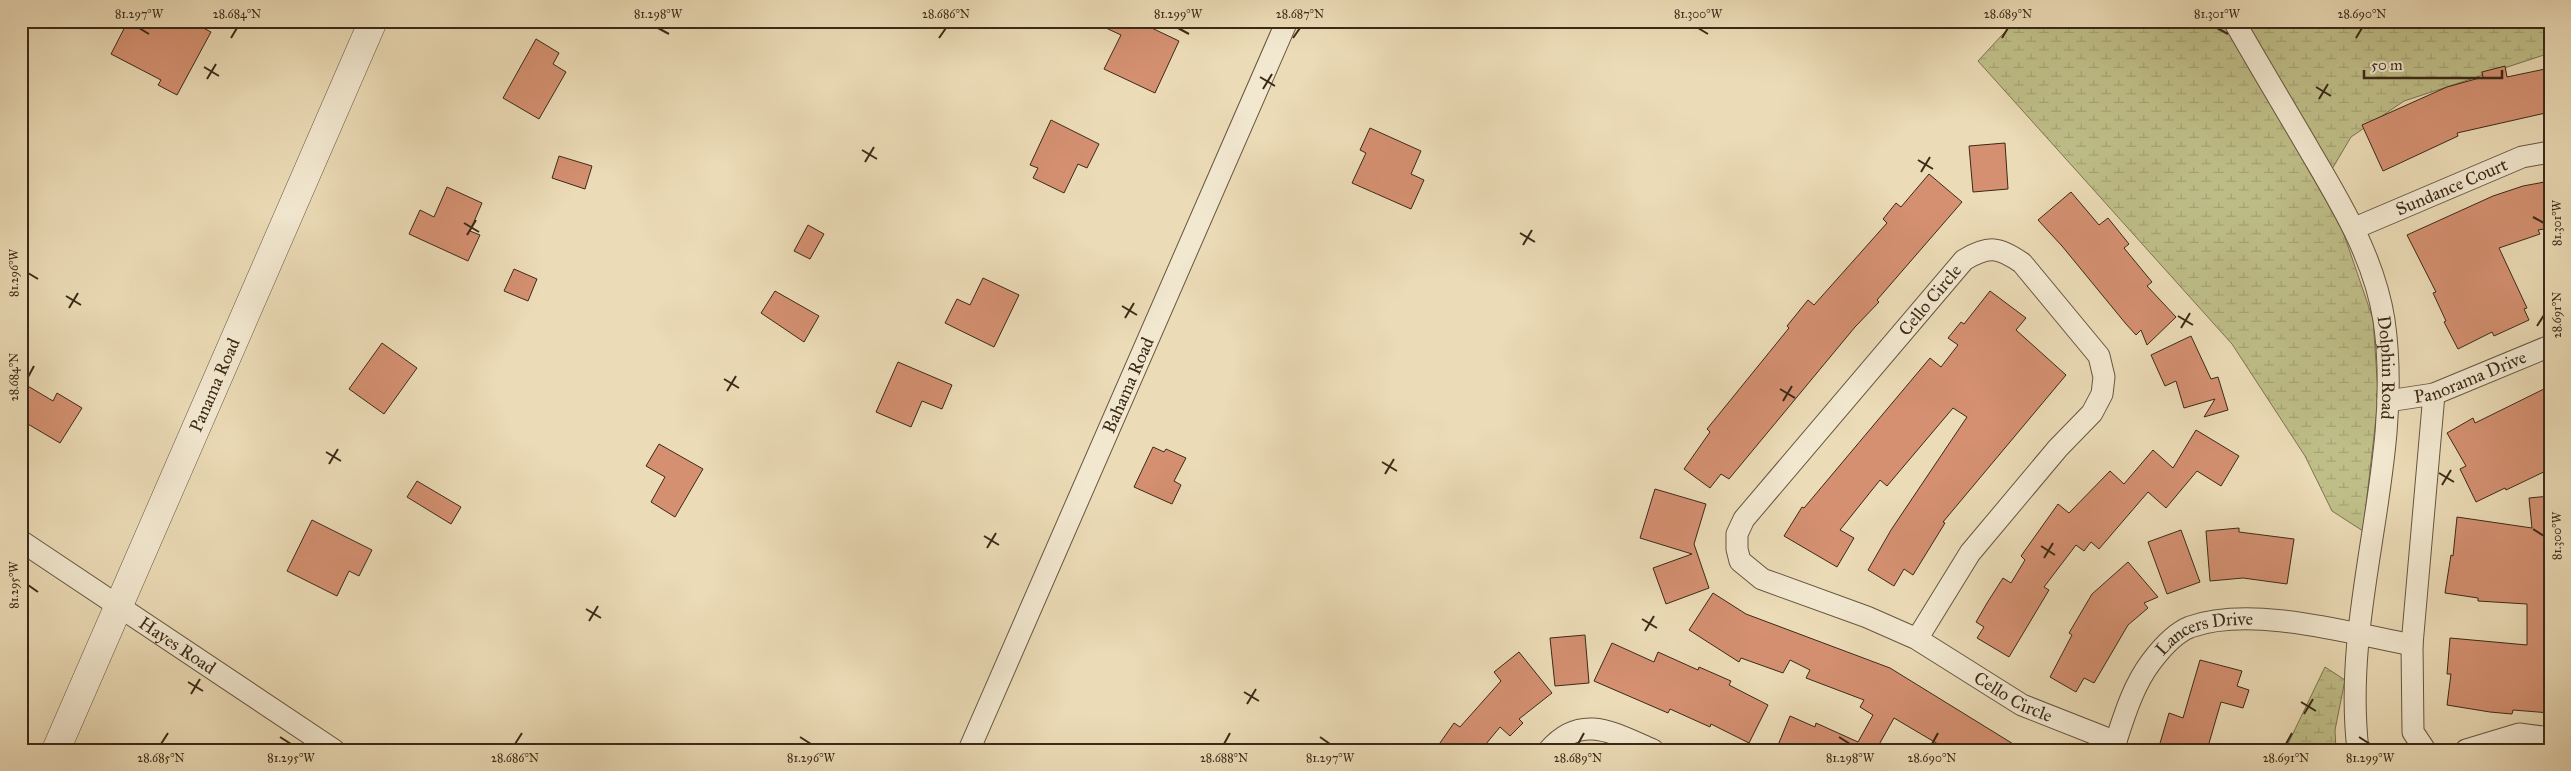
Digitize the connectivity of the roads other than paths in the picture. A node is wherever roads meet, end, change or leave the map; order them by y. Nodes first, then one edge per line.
1 (373, 21) edge
2 (1287, 21) edge
3 (2234, 21) edge
4 (2550, 152) edge
5 (2355, 228) junction
6 (2550, 346) edge
7 (2434, 394) junction
8 (2388, 401) junction
9 (21, 541) edge
10 (118, 607) junction
11 (2360, 635) junction
12 (1917, 639) junction
13 (2412, 645) junction
14 (2550, 738) edge
15 (2114, 746) edge
16 (56, 750) edge
17 (334, 750) edge
18 (969, 750) edge
19 (1549, 750) edge
20 (1653, 750) edge
21 (2358, 750) edge
22 (2425, 750) edge
23 (2466, 750) edge

1 - 10 street, Panama Road
2 - 18 street, Bahama Road
3 - 5 street, Dolphin Road
4 - 5 street, Sundance Court
5 - 8 street, Dolphin Road
6 - 7 street, Panorama Drive
7 - 8 street, Panorama Drive
7 - 13 street
8 - 11 street, Dolphin Road
9 - 10 street, Hayes Road
10 - 16 street, Panama Road
10 - 17 street, Hayes Road
11 - 13 street, Lancers Drive
11 - 15 street, Lancers Drive
11 - 21 street, Dolphin Road
12 - 12 street, Cello Circle
12 - 15 street, Cello Circle
13 - 22 street
14 - 23 street
19 - 20 street

